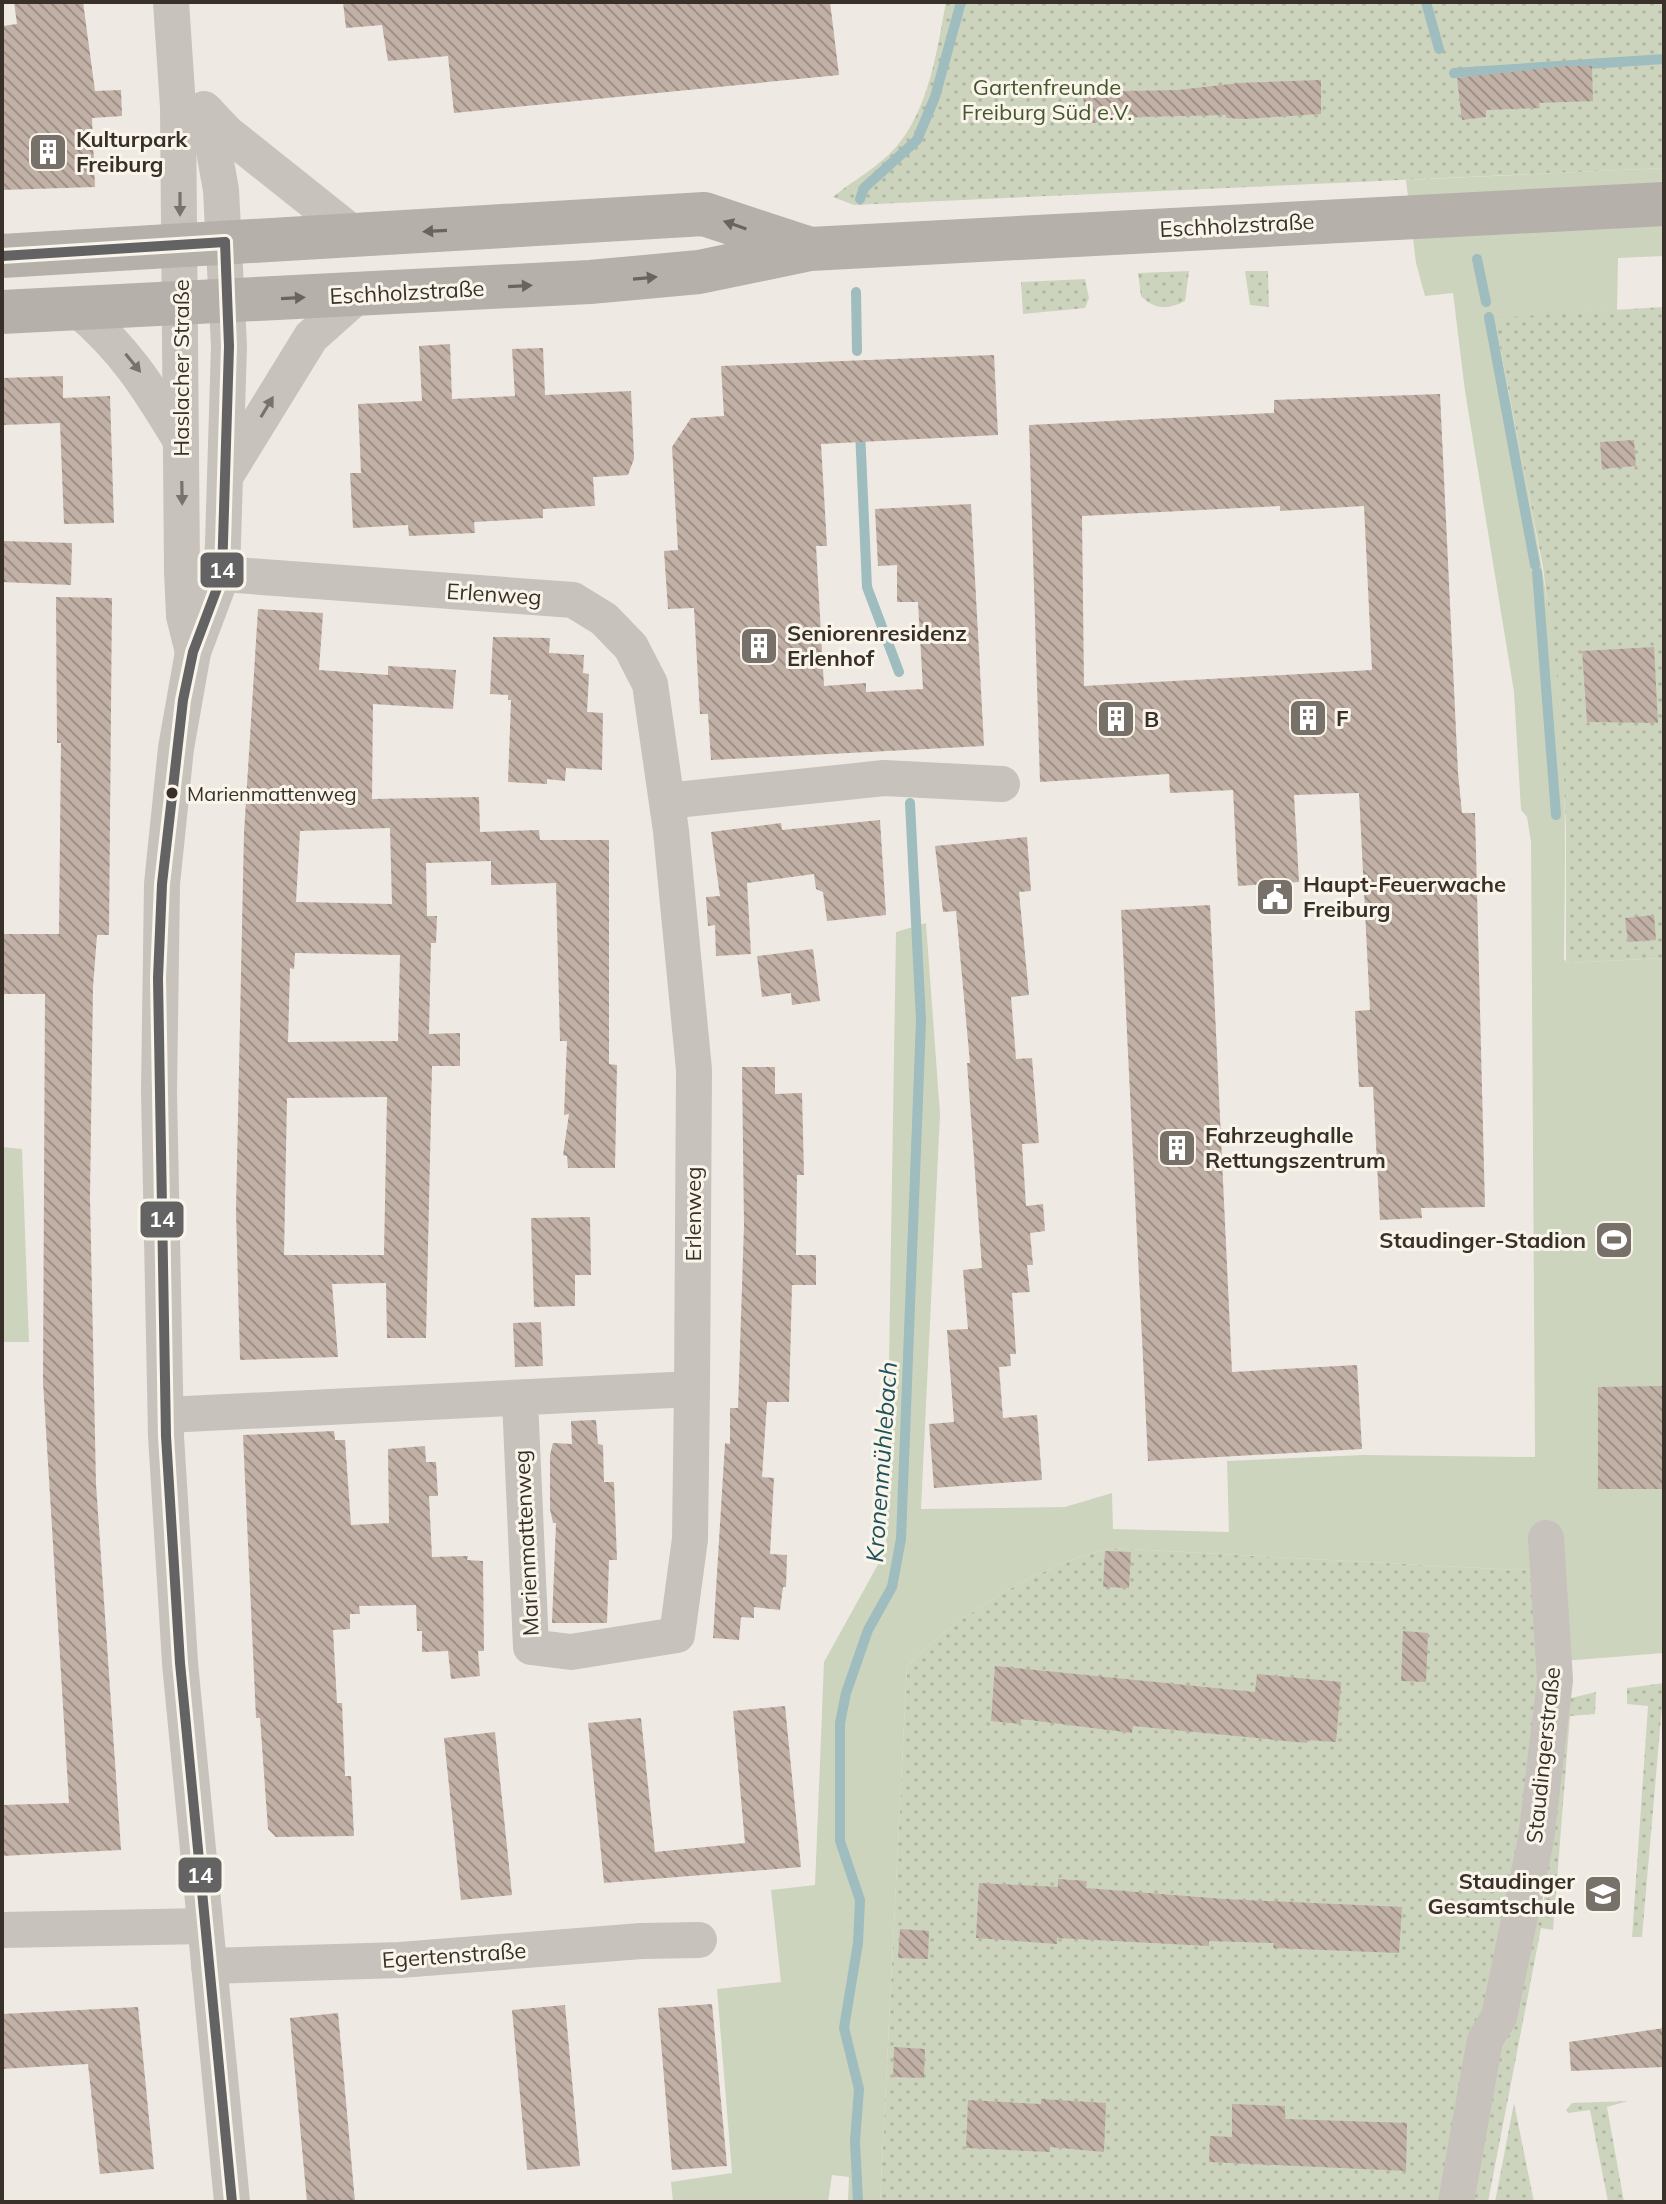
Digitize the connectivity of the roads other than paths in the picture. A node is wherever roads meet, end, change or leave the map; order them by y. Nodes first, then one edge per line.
1 (171, 2) edge
2 (177, 82) junction
3 (207, 112) junction
4 (1664, 204) edge
5 (355, 235) junction
6 (225, 242) junction
7 (180, 246) junction
8 (810, 249) junction
9 (2, 256) edge
10 (358, 295) junction
11 (227, 301) junction
12 (180, 303) junction
13 (77, 309) junction
14 (2, 312) edge
15 (181, 441) junction
16 (227, 474) junction
17 (182, 571) junction
18 (222, 575) junction
19 (193, 652) junction
20 (1002, 784) dead end
21 (667, 801) junction
22 (692, 1389) junction
23 (520, 1400) junction
24 (166, 1415) junction
25 (1546, 1538) dead end
26 (205, 1926) junction
27 (2, 1930) edge
28 (699, 1940) dead end
29 (209, 1966) junction
30 (232, 2202) edge
31 (1456, 2202) edge

1 - 2 street, Haslacher Straße
2 - 3 street
2 -> 7 street, Haslacher Straße
3 - 5 street
3 - 6 street, Haslacher Straße
4 - 8 main road, Eschholzstraße
5 - 6 main road, Eschholzstraße
8 -> 5 main road, Eschholzstraße
6 - 7 main road, Eschholzstraße
6 - 11 street, Haslacher Straße
7 - 9 main road, Eschholzstraße
7 - 12 street, Haslacher Straße
10 -> 8 main road, Eschholzstraße
11 -> 10 main road, Eschholzstraße
16 -> 10 street
11 - 12 main road, Eschholzstraße
11 - 16 street, Haslacher Straße
12 - 13 main road, Eschholzstraße
12 - 15 street, Haslacher Straße
13 - 14 main road, Eschholzstraße
13 -> 15 street
15 -> 17 street, Haslacher Straße
16 - 18 street, Haslacher Straße
17 - 18 street, Erlenweg
17 - 19 street, Haslacher Straße
18 - 19 street, Haslacher Straße
18 - 21 street, Erlenweg
19 - 24 street, Haslacher Straße
20 - 21 street
21 - 22 street, Erlenweg
22 - 23 street
22 - 23 street, Marienmattenweg
23 - 24 street
24 - 26 street, Haslacher Straße
25 - 31 street, Staudingerstraße
26 - 27 street
26 - 29 street, Haslacher Straße
28 - 29 street, Egertenstraße
29 - 30 street, Haslacher Straße

